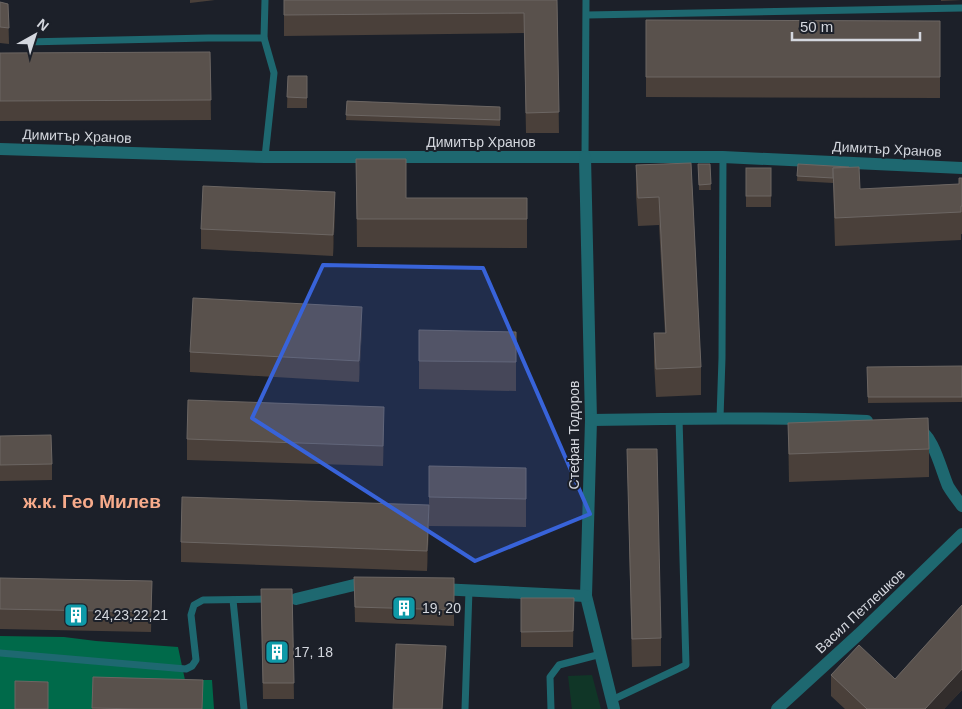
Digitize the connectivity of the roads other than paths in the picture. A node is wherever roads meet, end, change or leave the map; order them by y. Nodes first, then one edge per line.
1 (264, 0) edge
2 (586, 0) edge
3 (962, 8) edge
4 (587, 16) junction
5 (264, 38) junction
6 (25, 42) dead end
7 (0, 149) edge
8 (266, 157) junction
9 (585, 157) junction
10 (723, 157) junction
11 (962, 168) edge
12 (679, 418) junction
13 (720, 418) junction
14 (591, 420) junction
15 (882, 422) edge
16 (902, 423) edge
17 (962, 506) edge
18 (962, 534) edge
19 (383, 586) edge
20 (431, 589) edge
21 (469, 590) junction
22 (586, 596) junction
23 (278, 599) edge
24 (291, 599) edge
25 (233, 600) junction
26 (0, 653) edge
27 (601, 654) junction
28 (613, 705) edge
29 (244, 709) edge
30 (465, 709) edge
31 (551, 709) edge
32 (777, 709) edge

1 - 5 lane
2 - 4 lane
3 - 4 lane
4 - 9 lane
5 - 6 lane
5 - 8 lane
7 - 8 street, Димитър Хранов
8 - 9 street, Димитър Хранов
9 - 10 street, Димитър Хранов
9 - 14 street, Стефан Тодоров
10 - 11 street, Димитър Хранов
10 - 13 lane
12 - 13 street
12 - 14 street
12 - 28 lane
13 - 15 street
14 - 22 street, Стефан Тодоров
16 - 17 street
18 - 32 street, Васил Петлешков
19 - 24 street
20 - 21 street
21 - 22 street
21 - 30 lane
22 - 27 street, Стефан Тодоров
23 - 25 lane
25 - 26 lane
25 - 29 lane
27 - 28 street, Стефан Тодоров
27 - 31 lane

